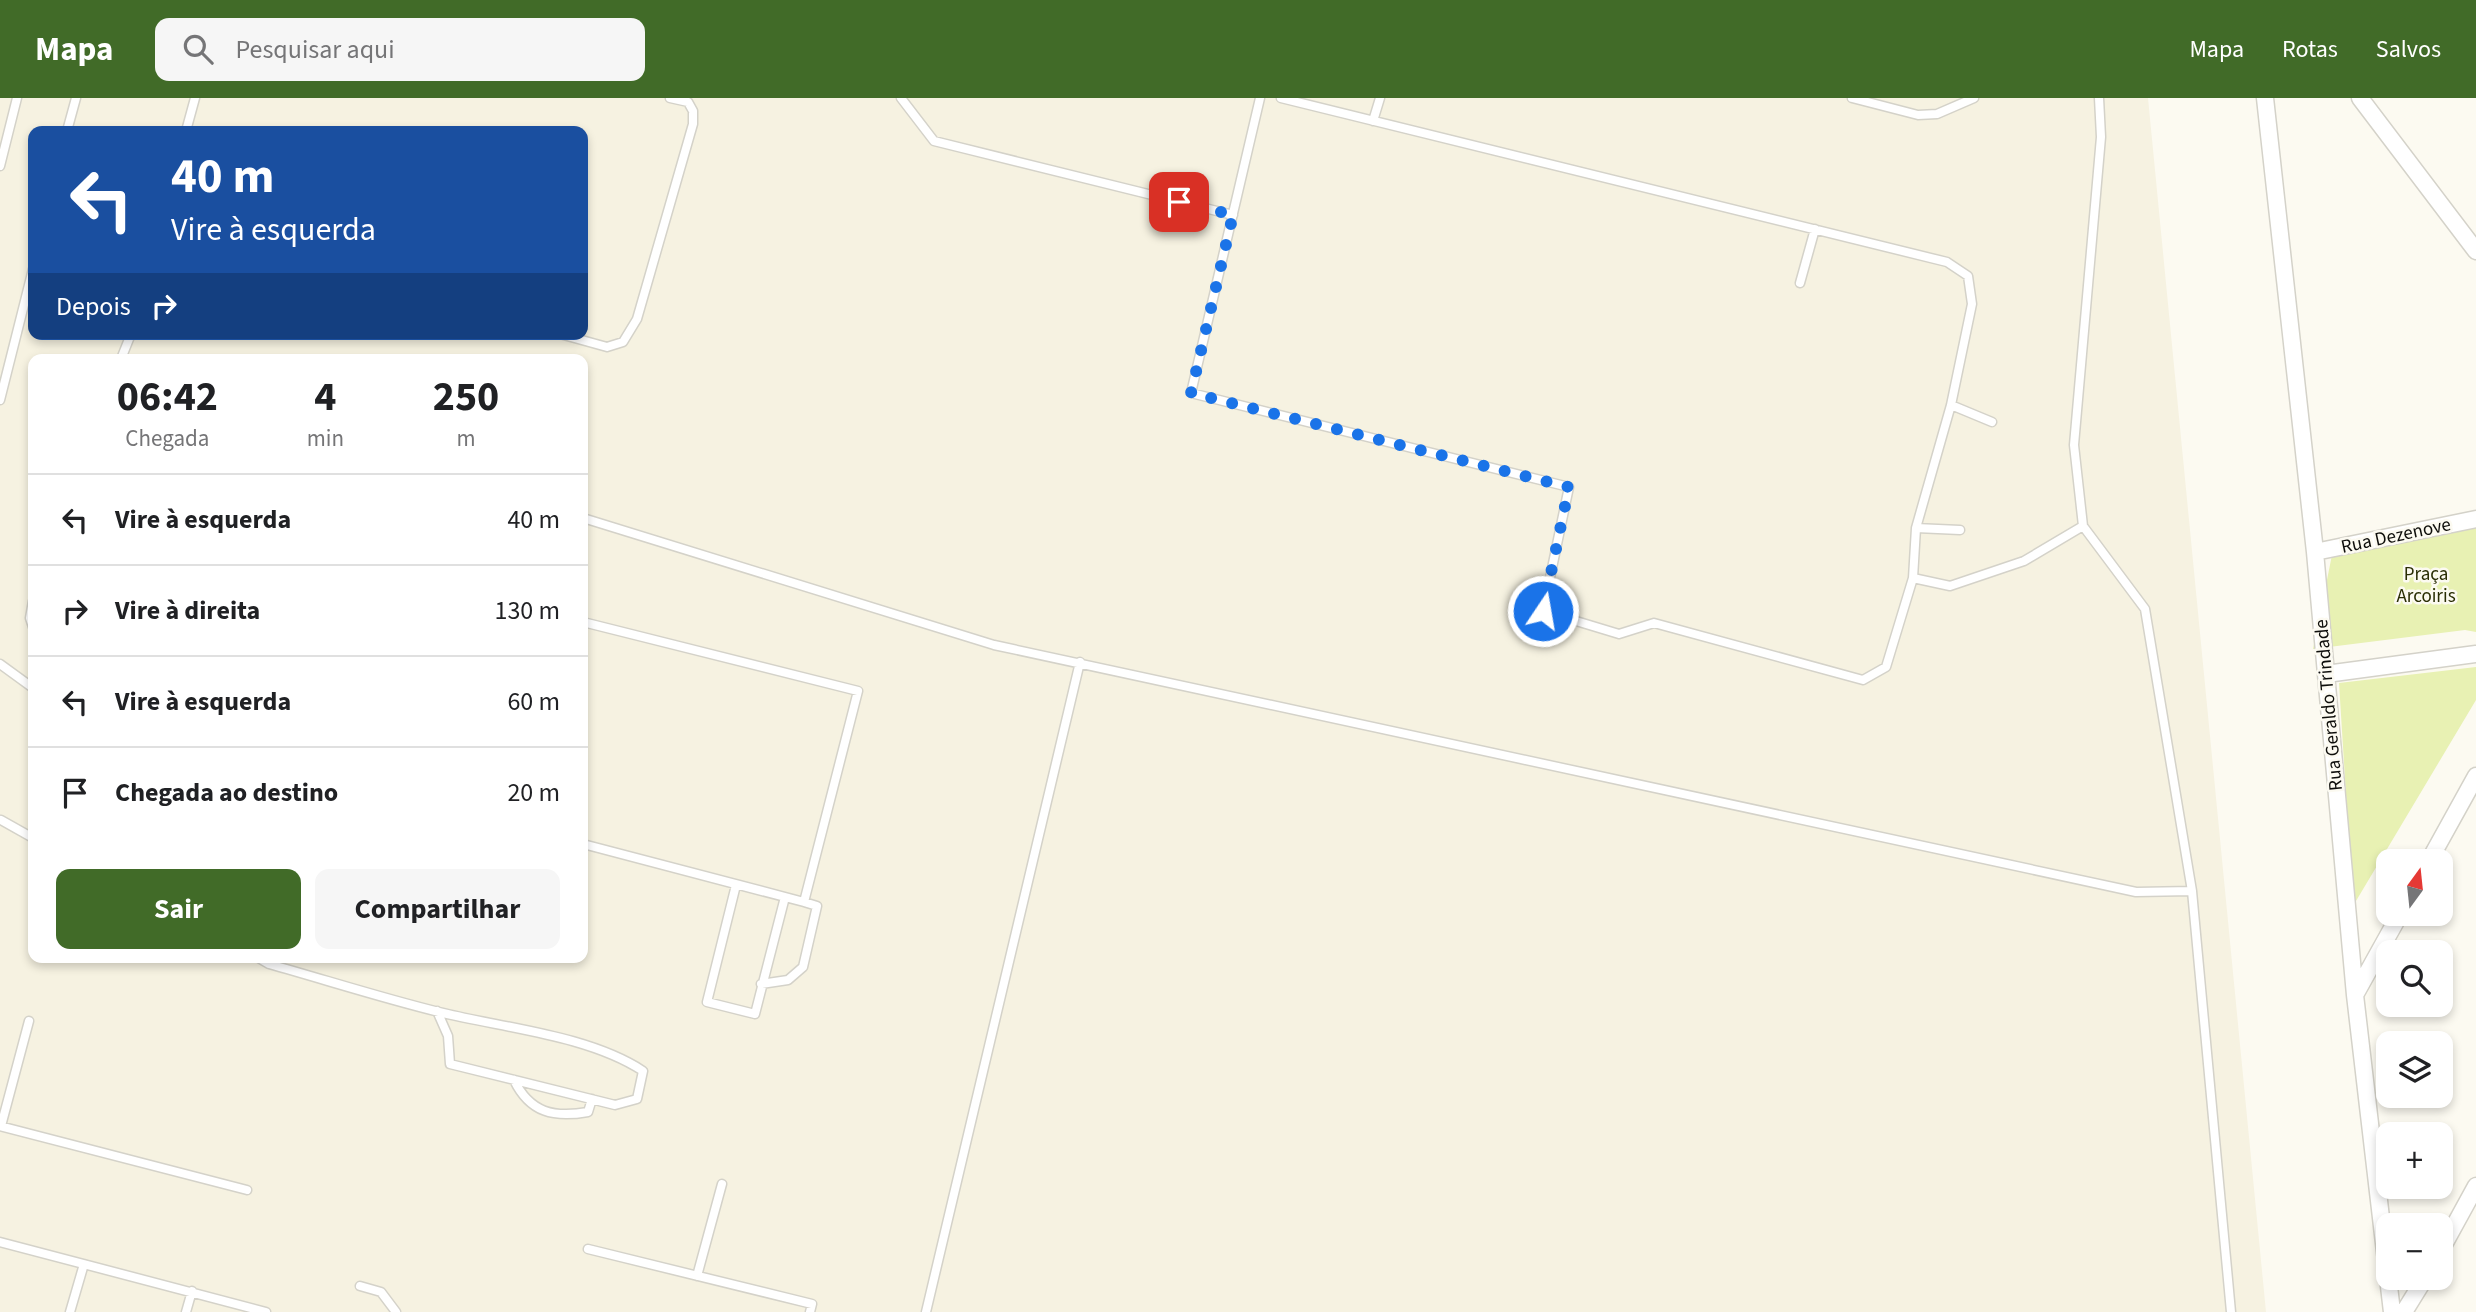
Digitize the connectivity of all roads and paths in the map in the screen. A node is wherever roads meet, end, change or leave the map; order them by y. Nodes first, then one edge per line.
1 (17, 98) edge
2 (76, 98) edge
3 (195, 98) edge
4 (670, 98) edge
5 (901, 98) edge
6 (1260, 98) edge
7 (1281, 98) edge
8 (1380, 98) edge
9 (1852, 98) edge
10 (1974, 98) edge
11 (2099, 98) edge
12 (2265, 98) edge
13 (2360, 98) edge
14 (1373, 121) junction
15 (68, 126) edge
16 (187, 126) edge
17 (0, 166) edge
18 (1233, 215) junction
19 (1815, 229) junction
20 (2476, 251) edge
21 (1800, 283) dead end
22 (28, 289) edge
23 (582, 340) edge
24 (0, 400) edge
25 (1951, 405) junction
26 (1992, 422) dead end
27 (2476, 519) edge
28 (588, 520) edge
29 (2083, 526) junction
30 (1916, 528) junction
31 (1960, 530) dead end
32 (2315, 552) junction
33 (1913, 578) junction
34 (588, 623) edge
35 (2476, 654) edge
36 (1080, 662) junction
37 (0, 664) edge
38 (2326, 674) junction
39 (28, 684) edge
40 (2476, 776) edge
41 (0, 818) edge
42 (28, 835) edge
43 (588, 845) edge
44 (2436, 849) edge
45 (736, 885) junction
46 (2192, 891) junction
47 (785, 897) junction
48 (804, 902) junction
49 (2393, 926) edge
50 (268, 963) edge
51 (761, 984) junction
52 (2355, 995) junction
53 (437, 1012) junction
54 (29, 1021) dead end
55 (514, 1080) junction
56 (592, 1100) junction
57 (0, 1126) edge
58 (722, 1184) dead end
59 (2476, 1186) edge
60 (247, 1190) dead end
61 (2381, 1213) edge
62 (2453, 1229) edge
63 (0, 1242) edge
64 (587, 1249) dead end
65 (84, 1264) junction
66 (697, 1276) junction
67 (360, 1286) dead end
68 (2390, 1290) edge
69 (2418, 1290) edge
70 (192, 1291) junction
71 (70, 1312) edge
72 (186, 1312) edge
73 (266, 1312) edge
74 (396, 1312) edge
75 (810, 1312) edge
76 (926, 1312) edge
77 (2231, 1312) edge
78 (2392, 1312) edge
79 (2404, 1312) edge

1 - 17 lane
2 - 15 lane
3 - 16 lane
4 - 23 lane
5 - 18 lane
6 - 18 lane
7 - 14 lane
8 - 14 lane
9 - 10 lane
11 - 29 lane
12 - 32 street, Rua Geraldo Trindade
13 - 20 street
14 - 19 lane
18 - 33 lane
19 - 21 lane
19 - 25 lane
22 - 24 lane
25 - 26 lane
25 - 30 lane
27 - 32 street, Rua Dezenove
28 - 36 lane
29 - 33 lane
29 - 46 lane
30 - 31 lane
30 - 33 lane
32 - 38 street, Rua Geraldo Trindade
34 - 48 lane
35 - 38 street
36 - 46 lane
36 - 76 lane
37 - 39 lane
38 - 52 street, Rua Geraldo Trindade
40 - 44 street
41 - 42 lane
43 - 45 lane
45 - 47 lane
45 - 51 lane
46 - 77 lane
47 - 48 lane
47 - 51 lane
48 - 51 lane
49 - 52 street
50 - 53 lane
52 - 61 street, Rua Geraldo Trindade
53 - 55 lane
53 - 56 lane
54 - 57 lane
55 - 56 lane
55 - 56 lane
57 - 60 lane
58 - 66 lane
59 - 62 street
63 - 65 lane
64 - 66 lane
65 - 70 lane
65 - 71 lane
66 - 75 lane
67 - 74 lane
68 - 78 street, Rua Geraldo Trindade
69 - 79 street
70 - 72 lane
70 - 73 lane

